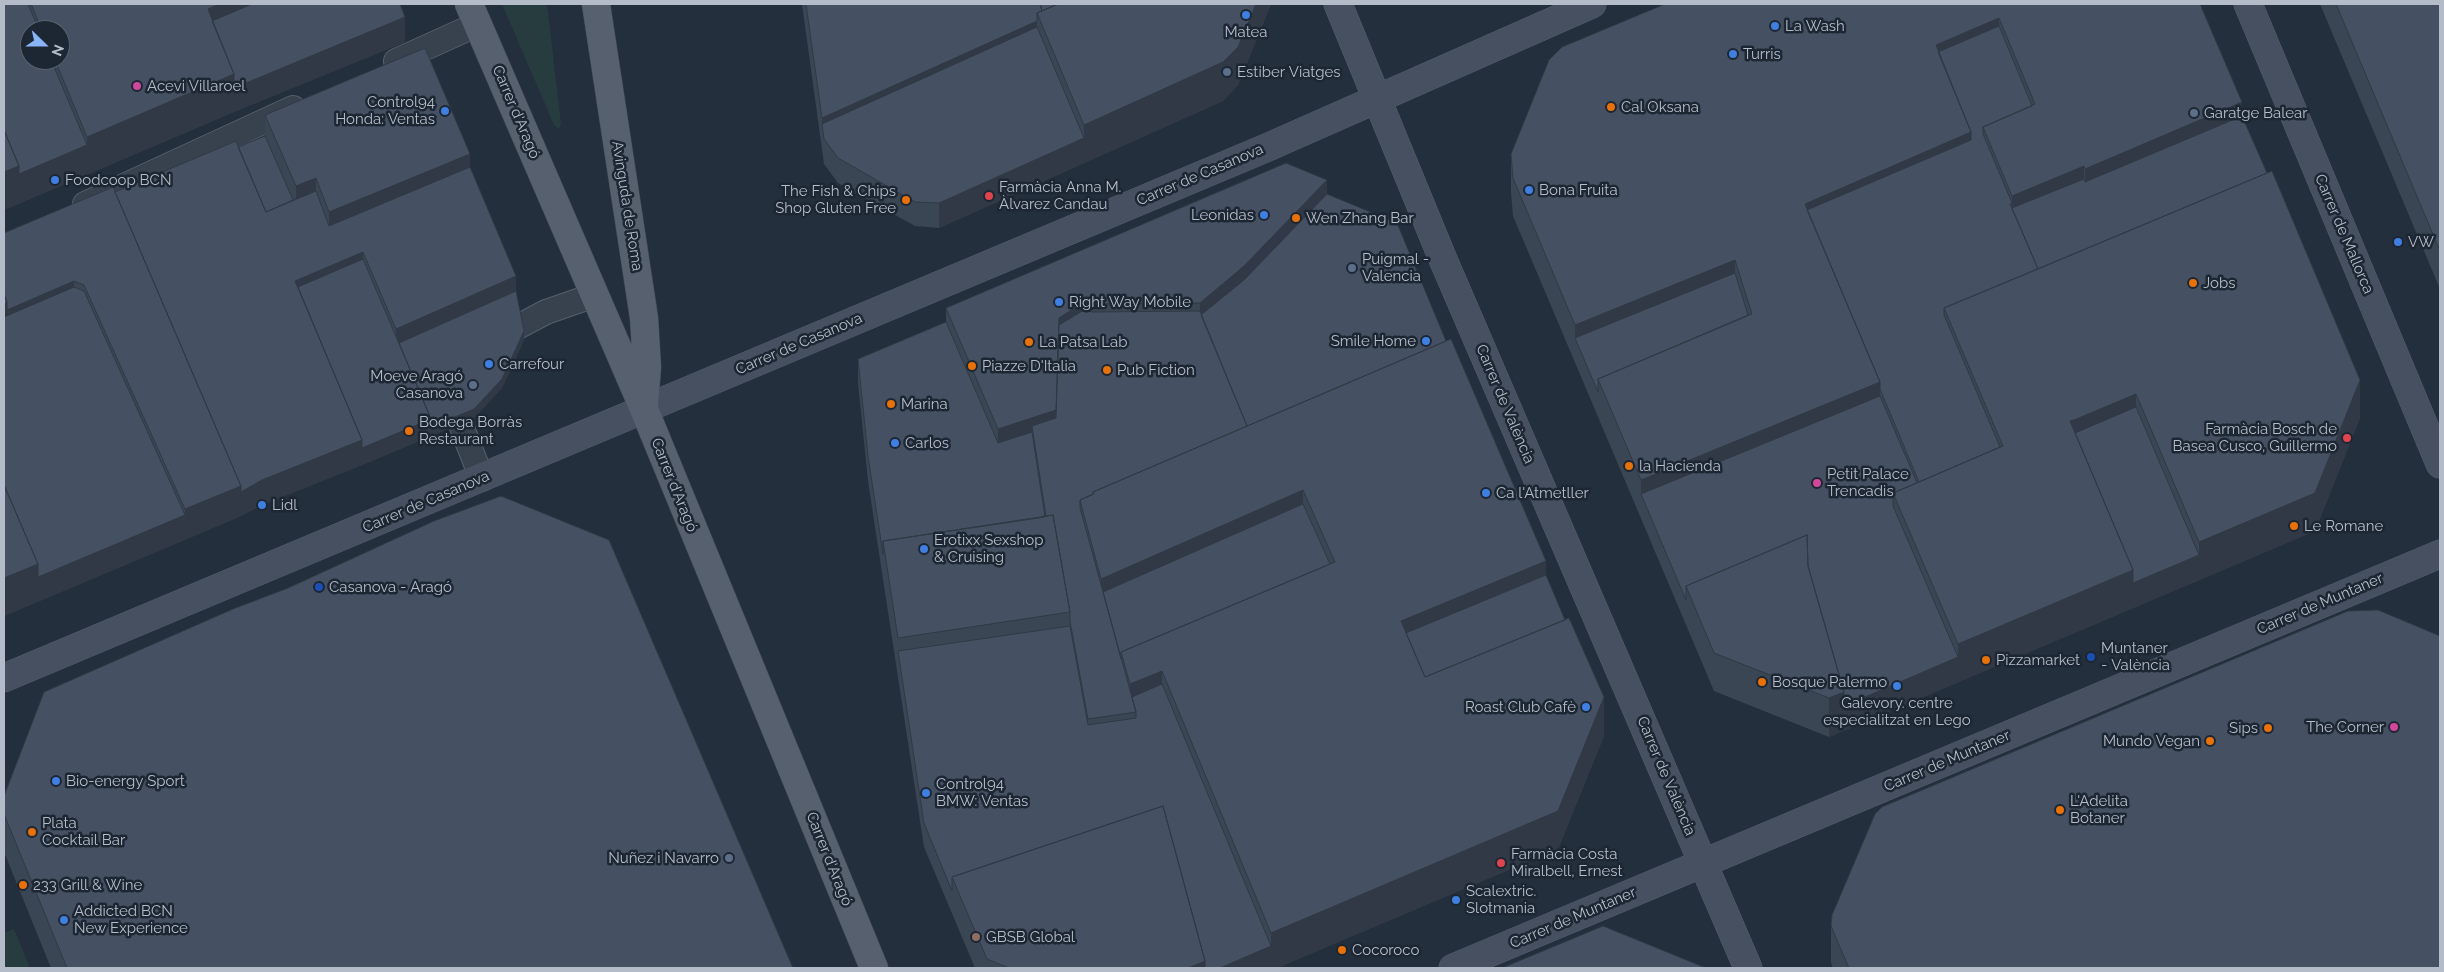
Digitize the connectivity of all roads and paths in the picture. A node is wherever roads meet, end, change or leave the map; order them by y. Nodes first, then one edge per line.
1 (596, 4) edge
2 (1338, 4) edge
3 (1592, 4) edge
4 (2248, 4) edge
5 (473, 14) edge
6 (374, 72) edge
7 (1376, 99) junction
8 (311, 100) edge
9 (67, 212) edge
10 (595, 295) junction
11 (644, 409) junction
12 (2440, 464) edge
13 (482, 479) junction
14 (2440, 554) edge
15 (4, 678) edge
16 (1704, 863) junction
17 (874, 968) edge
18 (1453, 968) edge
19 (1748, 968) edge

1 - 11 main road, Avinguda de Roma
2 - 7 street, Carrer de València
3 - 7 street, Carrer de Casanova
4 - 12 street, Carrer de Mallorca
5 - 6 lane
5 - 10 main road, Carrer d'Aragó
7 - 11 street, Carrer de Casanova
7 - 16 street, Carrer de València
8 - 9 lane
10 - 11 main road, Carrer d'Aragó
10 - 13 lane
11 - 13 street, Carrer de Casanova
11 - 17 main road, Carrer d'Aragó
13 - 15 street, Carrer de Casanova
14 - 16 street, Carrer de Muntaner
16 - 18 street, Carrer de Muntaner
16 - 19 street, Carrer de València

